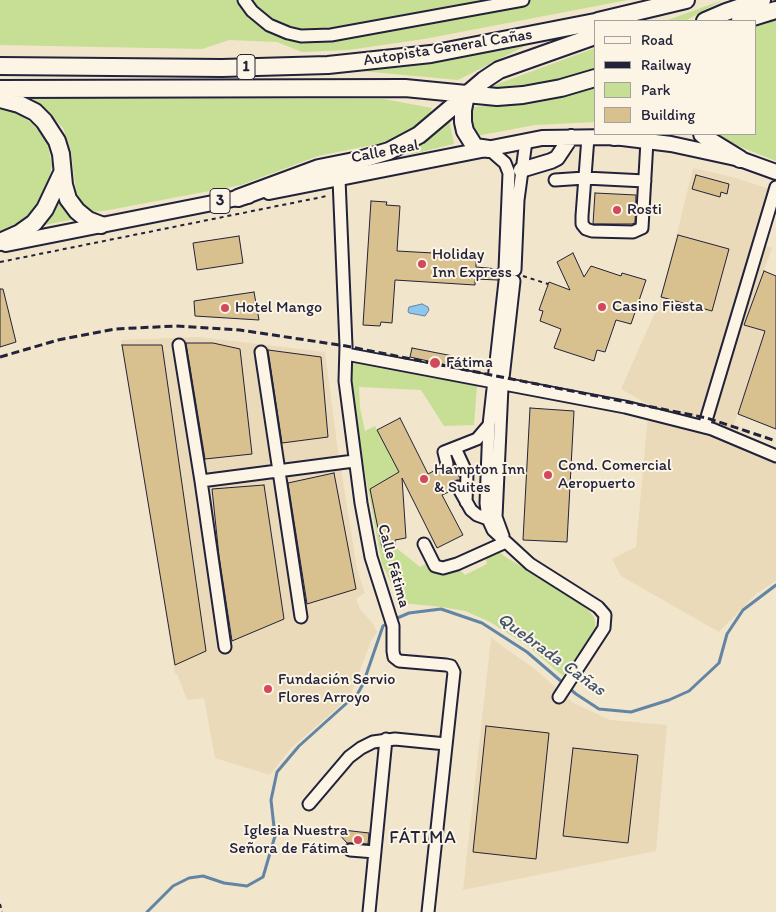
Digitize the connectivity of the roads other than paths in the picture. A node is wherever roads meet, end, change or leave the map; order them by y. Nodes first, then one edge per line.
1 (244, 0) edge
2 (524, 0) edge
3 (686, 0) edge
4 (694, 0) edge
5 (762, 0) edge
6 (776, 10) edge
7 (604, 20) edge
8 (638, 20) edge
9 (707, 20) edge
10 (743, 20) edge
11 (594, 22) edge
12 (594, 36) edge
13 (0, 57) edge
14 (0, 66) edge
15 (137, 67) junction
16 (594, 78) edge
17 (0, 89) edge
18 (466, 95) junction
19 (0, 99) edge
20 (703, 135) edge
21 (571, 137) junction
22 (588, 137) junction
23 (614, 137) joint
24 (642, 137) edge
25 (526, 141) junction
26 (489, 149) junction
27 (740, 159) junction
28 (522, 170) junction
29 (63, 171) junction
30 (776, 172) edge
31 (585, 178) junction
32 (339, 179) junction
33 (555, 180) dead end
34 (645, 181) junction
35 (776, 186) edge
36 (238, 198) junction
37 (513, 200) junction
38 (101, 225) junction
39 (0, 243) edge
40 (178, 345) dead end
41 (261, 352) dead end
42 (346, 354) junction
43 (499, 383) junction
44 (489, 425) junction
45 (704, 427) junction
46 (455, 448) junction
47 (776, 456) edge
48 (354, 461) junction
49 (447, 464) dead end
50 (278, 471) junction
51 (202, 481) junction
52 (458, 487) tunnel mouth
53 (466, 502) junction
54 (492, 518) junction
55 (506, 542) junction
56 (424, 544) dead end
57 (301, 617) dead end
58 (225, 647) dead end
59 (559, 697) dead end
60 (386, 740) junction
61 (446, 744) junction
62 (308, 804) dead end
63 (350, 850) dead end
64 (375, 852) junction
65 (369, 912) edge
66 (428, 912) edge

1 - 2 street
3 - 7 highway, Autopista General Cañas / 1
4 - 8 highway
5 - 9 highway
6 - 10 highway
11 - 15 highway, Autopista General Cañas / 1
12 - 18 highway
13 - 15 highway
14 - 15 highway, Autopista General Cañas / 1
16 - 18 highway, Autopista General Cañas / 1
17 - 18 highway, Autopista General Cañas / 1
18 - 26 highway
18 - 36 highway
19 - 29 highway
20 - 27 highway
21 - 22 main road, Calle Real / 3
21 - 25 main road, Calle Real / 3
21 - 28 main road
22 - 23 main road, Calle Real / 3
22 - 31 street
23 - 24 highway
24 - 27 main road
24 - 34 street
25 - 26 main road, Calle Real / 3
25 - 28 street
26 - 32 main road, Calle Real / 3
26 - 37 street
27 - 30 main road
28 - 37 street
29 - 38 highway
29 - 39 highway
31 - 33 street
31 - 34 street
31 - 34 street
32 - 36 main road, Calle Real / 3
32 - 42 street, Calle Fátima
35 - 45 street
36 - 38 main road, Calle Real / 3
37 - 43 street
38 - 39 main road, Calle Real / 3
40 - 51 street
41 - 50 street
42 - 43 street
42 - 48 street, Calle Fátima
43 - 44 street
43 - 45 street
43 - 54 street
44 - 46 street
44 - 54 street
45 - 47 street
46 - 49 street
46 - 53 street
48 - 50 street
48 - 61 street, Calle Fátima
50 - 51 street
50 - 57 street
51 - 58 street
52 - 53 street
53 - 54 street
54 - 55 street
55 - 56 street
55 - 59 street
60 - 61 street
60 - 62 street
60 - 64 street
61 - 66 street, Calle Fátima
63 - 64 street
64 - 65 street

